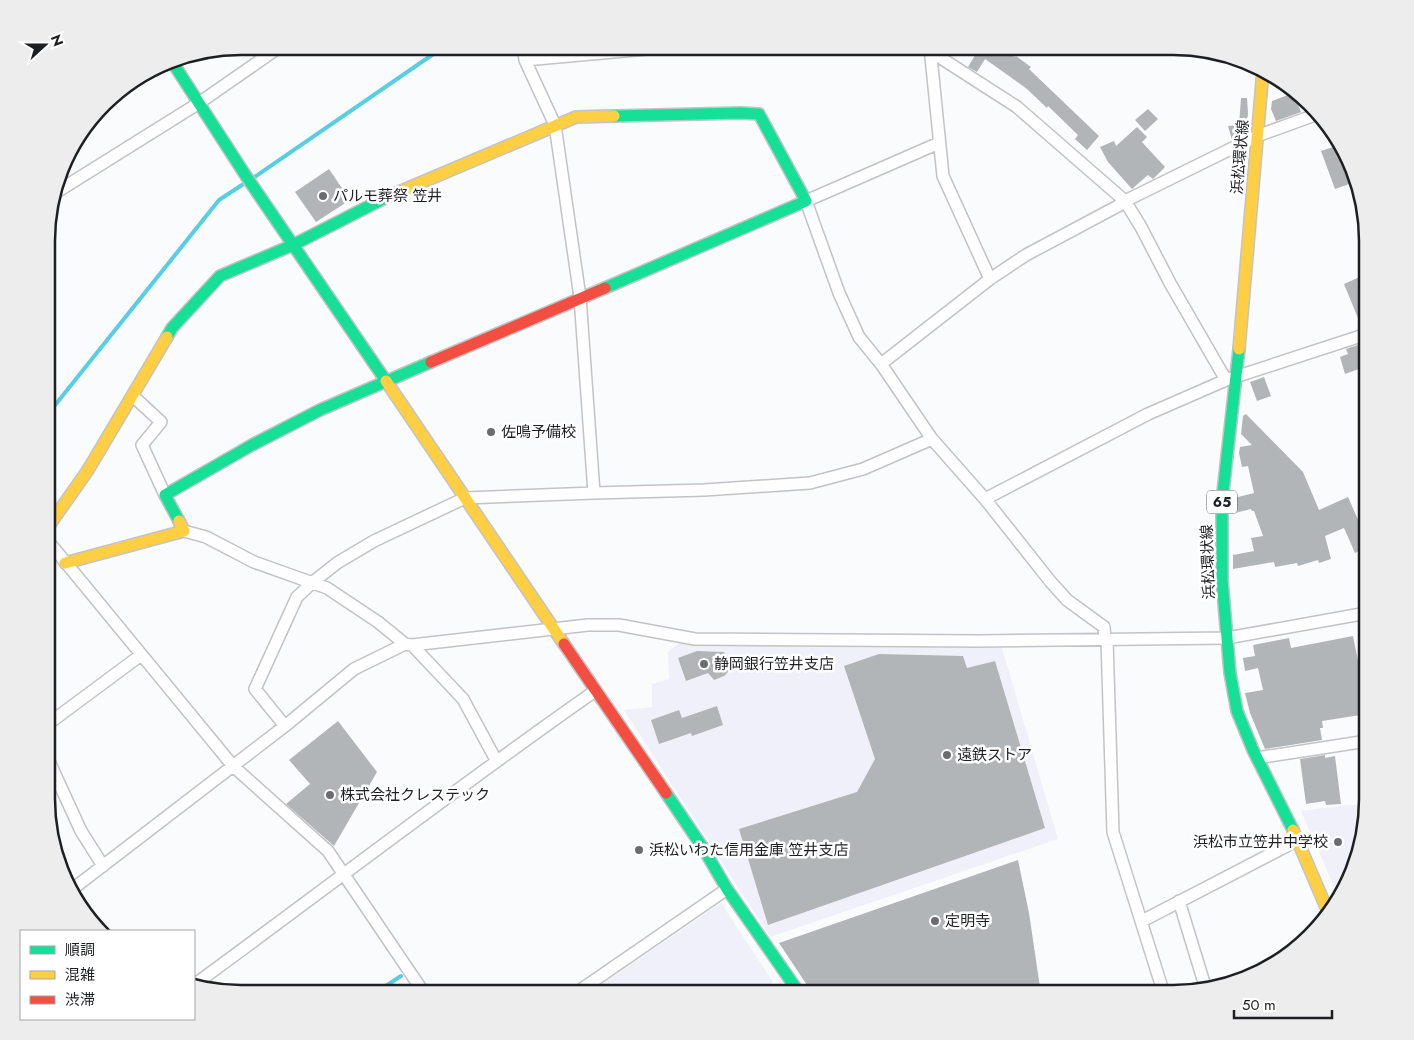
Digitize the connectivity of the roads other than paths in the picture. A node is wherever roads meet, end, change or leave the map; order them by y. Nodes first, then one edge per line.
1 (268, 55) edge
2 (524, 55) edge
3 (580, 55) edge
4 (931, 55) edge
5 (939, 55) edge
6 (524, 60) junction
7 (176, 67) edge
8 (1262, 78) edge
9 (199, 103) junction
10 (1311, 116) edge
11 (555, 125) junction
12 (1257, 136) junction
13 (939, 143) junction
14 (63, 188) edge
15 (806, 201) junction
16 (1125, 201) junction
17 (293, 245) junction
18 (990, 279) junction
19 (580, 297) junction
20 (1359, 337) edge
21 (881, 364) junction
22 (1232, 378) junction
23 (386, 383) junction
24 (133, 396) junction
25 (932, 438) junction
26 (594, 493) junction
27 (165, 495) junction
28 (466, 498) junction
29 (986, 499) junction
30 (55, 517) edge
31 (184, 531) junction
32 (55, 550) edge
33 (65, 563) junction
34 (313, 582) junction
35 (1359, 615) edge
36 (554, 628) junction
37 (1227, 638) junction
38 (1106, 640) junction
39 (408, 645) junction
40 (141, 655) junction
41 (595, 691) junction
42 (55, 719) edge
43 (285, 726) junction
44 (1359, 742) edge
45 (1257, 758) junction
46 (496, 760) junction
47 (233, 766) junction
48 (55, 774) edge
49 (1298, 840) junction
50 (103, 866) junction
51 (345, 874) junction
52 (77, 886) edge
53 (727, 889) junction
54 (1179, 901) junction
55 (1325, 906) edge
56 (1142, 921) junction
57 (200, 980) edge
58 (1204, 982) edge
59 (419, 985) edge
60 (589, 985) edge
61 (794, 985) edge
62 (1161, 985) edge

1 - 9 street
2 - 6 street
3 - 6 street
4 - 13 street
5 - 16 street
6 - 11 street
7 - 9 street
8 - 12 street, 浜松環状線 / 65
9 - 14 street
9 - 17 street
10 - 12 street
11 - 15 street
11 - 17 street
11 - 19 street
12 - 16 street
12 - 22 street, 浜松環状線 / 65
13 - 15 street
13 - 18 street
15 - 19 street
15 - 21 street
16 - 18 street
16 - 22 street
17 - 23 street
17 - 24 street
18 - 21 street
19 - 23 street
19 - 26 street
20 - 22 street
21 - 25 street
22 - 29 street
22 - 37 street, 浜松環状線 / 65
23 - 27 street
23 - 28 street
24 - 27 street
24 - 30 street
25 - 26 street
25 - 29 street
26 - 28 street
27 - 31 street
28 - 34 street
28 - 36 street
29 - 38 street
31 - 33 street
31 - 34 street
32 - 33 street
33 - 40 street
34 - 39 street
34 - 43 street
35 - 37 street
36 - 38 street
36 - 39 street
36 - 41 street
37 - 38 street
37 - 45 street, 浜松環状線 / 65
38 - 56 street
39 - 43 street
39 - 46 street
40 - 42 street
40 - 47 street
41 - 46 street
41 - 53 street
43 - 47 street
44 - 45 street
45 - 49 street, 浜松環状線 / 65
46 - 51 street
47 - 50 street
47 - 51 street
48 - 50 street
49 - 54 street
49 - 55 street, 浜松環状線 / 65
50 - 52 street
51 - 57 street
51 - 59 street
53 - 60 street
53 - 61 street
54 - 56 street
54 - 58 street
56 - 62 street

